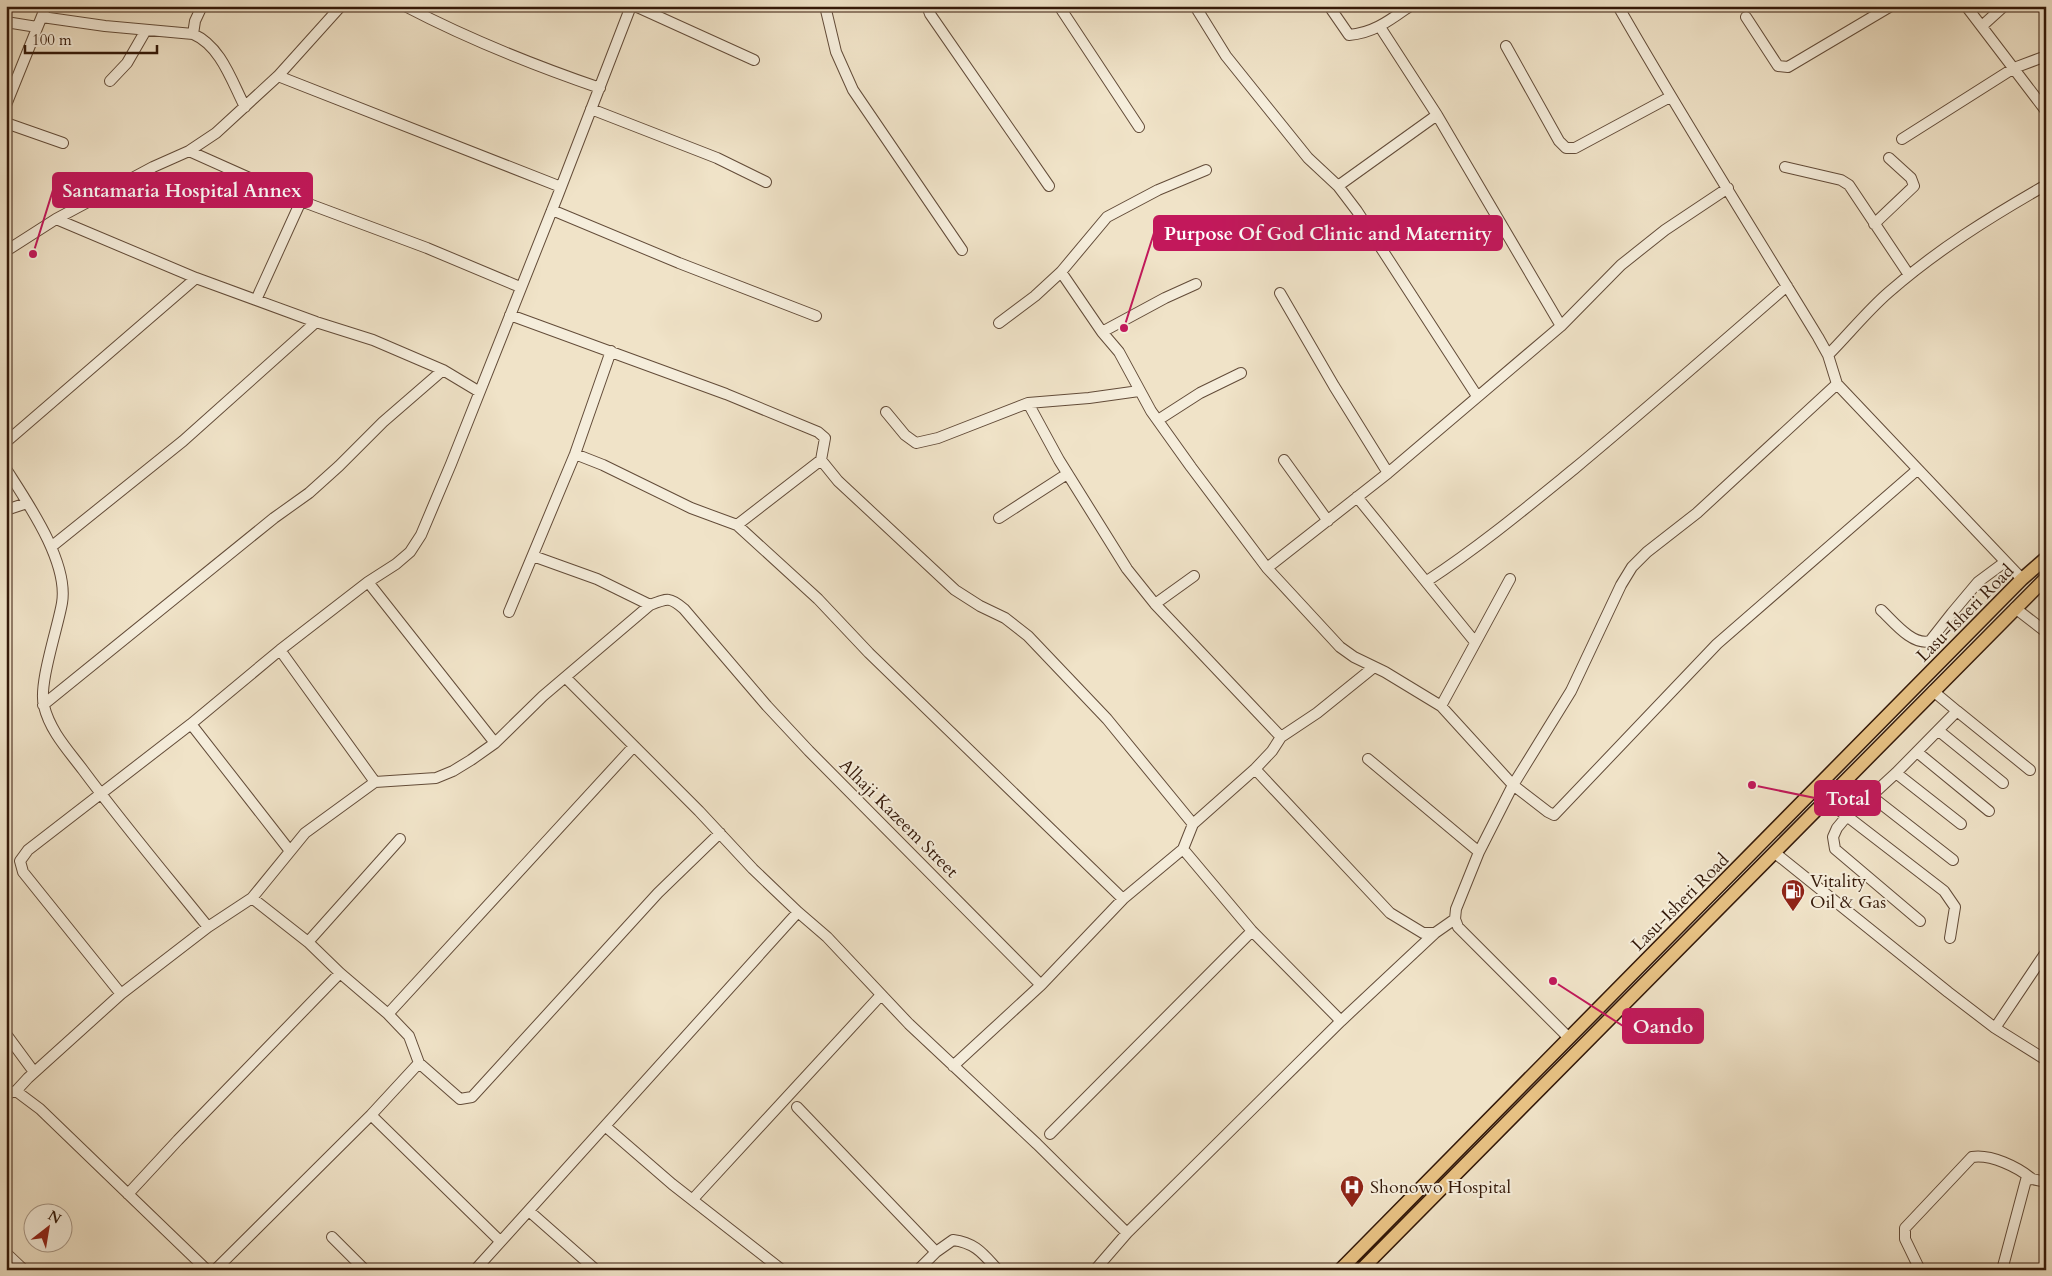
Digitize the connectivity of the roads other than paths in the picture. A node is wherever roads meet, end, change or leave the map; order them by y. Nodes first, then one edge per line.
1 (46, 6) edge
2 (202, 6) edge
3 (341, 6) edge
4 (405, 6) edge
5 (631, 6) edge
6 (636, 6) edge
7 (825, 6) edge
8 (927, 6) edge
9 (1060, 6) edge
10 (1195, 6) edge
11 (1329, 6) edge
12 (1409, 6) edge
13 (1618, 6) edge
14 (1890, 6) edge
15 (1966, 6) edge
16 (2004, 6) edge
17 (42, 17) junction
18 (1746, 17) dead end
19 (6, 22) edge
20 (1982, 26) junction
21 (37, 27) junction
22 (1380, 27) junction
23 (146, 30) junction
24 (193, 34) junction
25 (1506, 46) dead end
26 (2046, 56) edge
27 (754, 60) dead end
28 (2014, 68) junction
29 (278, 76) junction
30 (110, 81) dead end
31 (600, 88) junction
32 (1670, 97) junction
33 (6, 105) edge
34 (245, 107) junction
35 (592, 109) junction
36 (2046, 111) edge
37 (1437, 115) junction
38 (6, 123) edge
39 (1139, 127) dead end
40 (1902, 139) dead end
41 (63, 143) dead end
42 (189, 152) junction
43 (1889, 158) dead end
44 (1785, 167) dead end
45 (1206, 170) dead end
46 (766, 182) dead end
47 (2046, 184) edge
48 (1049, 186) dead end
49 (1338, 186) junction
50 (561, 187) junction
51 (1728, 188) junction
52 (301, 201) junction
53 (552, 210) junction
54 (56, 219) junction
55 (1874, 224) junction
56 (9, 246) edge
57 (962, 250) dead end
58 (1061, 272) junction
59 (1909, 276) junction
60 (196, 278) junction
61 (1196, 284) dead end
62 (1787, 286) junction
63 (520, 287) junction
64 (1280, 293) dead end
65 (256, 300) junction
66 (510, 314) junction
67 (816, 316) dead end
68 (316, 322) junction
69 (999, 323) dead end
70 (1561, 326) junction
71 (1102, 332) junction
72 (612, 351) junction
73 (1828, 355) junction
74 (443, 370) junction
75 (1241, 373) dead end
76 (1837, 384) junction
77 (478, 391) junction
78 (1139, 391) junction
79 (1477, 396) junction
80 (1028, 403) junction
81 (886, 412) dead end
82 (1158, 420) junction
83 (6, 442) edge
84 (575, 454) junction
85 (821, 460) junction
86 (1284, 460) dead end
87 (6, 469) edge
88 (1917, 470) junction
89 (1388, 473) junction
90 (1067, 474) junction
91 (1357, 497) junction
92 (27, 502) junction
93 (6, 510) edge
94 (999, 518) dead end
95 (1328, 521) junction
96 (737, 525) junction
97 (51, 547) junction
98 (534, 556) junction
99 (2046, 558) edge
100 (2005, 562) junction
101 (1267, 568) junction
102 (1194, 576) dead end
103 (2046, 578) edge
104 (1510, 579) dead end
105 (2022, 580) junction
106 (368, 582) junction
107 (1427, 582) junction
108 (1155, 604) junction
109 (650, 605) junction
110 (2015, 608) junction
111 (1881, 610) dead end
112 (509, 612) dead end
113 (2046, 632) edge
114 (1475, 642) junction
115 (280, 650) junction
116 (1374, 667) junction
117 (566, 678) junction
118 (1933, 690) junction
119 (43, 705) junction
120 (1441, 706) junction
121 (1957, 711) junction
122 (191, 724) junction
123 (1939, 732) junction
124 (1281, 737) junction
125 (495, 743) junction
126 (634, 746) junction
127 (1917, 752) junction
128 (1368, 759) dead end
129 (1255, 769) junction
130 (2030, 770) dead end
131 (1896, 774) junction
132 (375, 782) junction
133 (1845, 782) junction
134 (1513, 784) junction
135 (2003, 784) dead end
136 (101, 795) junction
137 (1871, 796) junction
138 (1826, 800) junction
139 (1989, 811) dead end
140 (1847, 816) junction
141 (1193, 824) junction
142 (1961, 824) dead end
143 (720, 833) junction
144 (400, 839) dead end
145 (1183, 848) junction
146 (290, 851) junction
147 (1479, 852) junction
148 (1775, 853) junction
149 (1954, 860) dead end
150 (252, 898) junction
151 (1123, 899) junction
152 (798, 912) junction
153 (1455, 920) junction
154 (1920, 921) dead end
155 (208, 927) junction
156 (1252, 931) junction
157 (1435, 933) junction
158 (1950, 938) dead end
159 (308, 942) junction
160 (2046, 952) edge
161 (340, 973) junction
162 (1041, 985) junction
163 (121, 994) junction
164 (881, 995) junction
165 (388, 1014) junction
166 (1341, 1021) junction
167 (1995, 1028) junction
168 (6, 1034) edge
169 (1569, 1038) junction
170 (2046, 1060) edge
171 (419, 1063) junction
172 (953, 1066) junction
173 (34, 1072) junction
174 (11, 1093) edge
175 (797, 1107) dead end
176 (371, 1115) junction
177 (605, 1126) junction
178 (1050, 1134) dead end
179 (2032, 1179) junction
180 (2046, 1182) edge
181 (128, 1194) junction
182 (693, 1199) junction
183 (529, 1211) junction
184 (1127, 1233) junction
185 (332, 1238) dead end
186 (500, 1241) junction
187 (936, 1252) junction
188 (6, 1253) edge
189 (24, 1270) edge
190 (207, 1270) edge
191 (215, 1270) edge
192 (365, 1270) edge
193 (475, 1270) edge
194 (596, 1270) edge
195 (782, 1270) edge
196 (918, 1270) edge
197 (998, 1270) edge
198 (1095, 1270) edge
199 (1340, 1270) edge
200 (1361, 1270) edge
201 (1920, 1270) edge
202 (2002, 1270) edge

1 - 17 street
2 - 24 street
3 - 29 street
4 - 31 street
5 - 31 street
6 - 27 street
7 - 57 street
8 - 48 street
9 - 39 street
10 - 49 street
11 - 22 street
12 - 22 street
13 - 32 street
14 - 18 street
15 - 20 street
16 - 20 street
17 - 21 street
17 - 23 street
19 - 21 street
20 - 28 street
21 - 33 street
22 - 37 street
23 - 24 street
23 - 30 street
24 - 34 street
25 - 32 street
26 - 28 street
28 - 36 street
28 - 40 street
29 - 34 street
29 - 50 street
31 - 35 street
32 - 51 street
34 - 42 street
35 - 46 street
35 - 50 street
37 - 49 street
37 - 70 street
38 - 41 street
42 - 52 street
42 - 54 street
43 - 55 street
44 - 55 street
45 - 58 street
47 - 59 street
49 - 79 street
50 - 53 street
51 - 62 street
51 - 70 street
52 - 63 street
52 - 65 street
53 - 63 street
53 - 67 street
54 - 56 street
54 - 60 street
55 - 59 street
58 - 69 street
58 - 71 street
59 - 73 street
60 - 65 street
60 - 83 street
61 - 71 street
62 - 73 street
62 - 107 street
63 - 66 street
64 - 89 street
65 - 68 street
66 - 72 street
66 - 77 street
68 - 74 street
68 - 97 street
70 - 79 street
71 - 78 street
72 - 84 street
72 - 85 street
73 - 76 street
74 - 77 street
74 - 119 street
75 - 82 street
76 - 88 street
76 - 134 street
77 - 106 street
78 - 80 street
78 - 82 street
79 - 89 street
80 - 81 street
80 - 90 street
82 - 101 street
84 - 96 street
84 - 98 street
85 - 96 street
85 - 141 street
86 - 95 street
87 - 92 street
88 - 100 street
88 - 134 street
89 - 91 street
90 - 94 street
90 - 108 street
91 - 95 street
91 - 107 street
92 - 93 street
92 - 97 street
95 - 101 street
96 - 151 street
97 - 119 street
98 - 109 street
98 - 112 street
99 - 105 main road, Lasu-Isheri Road
100 - 105 street
100 - 111 street
101 - 116 street
102 - 108 street
103 - 110 main road, Lasu-Isheri Road
104 - 114 street
105 - 169 main road, Lasu-Isheri Road
106 - 115 street
106 - 125 street
107 - 114 street
108 - 124 street
109 - 117 street
109 - 162 street, Alhaji Kazeem Street
110 - 113 street
110 - 118 main road, Lasu-Isheri Road
114 - 120 street
115 - 122 street
115 - 132 street
116 - 120 street
116 - 124 street
117 - 125 street
117 - 126 street
118 - 121 street
118 - 133 main road, Lasu-Isheri Road
119 - 136 street
120 - 134 street
121 - 123 street
121 - 130 street
122 - 136 street
122 - 146 street
123 - 127 street
123 - 135 street
124 - 129 street
125 - 132 street
126 - 143 street
126 - 165 street
127 - 131 street
127 - 139 street
128 - 147 street
129 - 141 street
129 - 157 street
131 - 137 street
131 - 142 street
132 - 146 street
133 - 137 street
133 - 138 main road, Lasu-Isheri Road
134 - 147 street
136 - 155 street
136 - 163 street
137 - 149 street
138 - 140 street
138 - 148 main road, Lasu-Isheri Road
140 - 154 street
140 - 158 street
141 - 145 street
143 - 152 street
143 - 171 street
144 - 159 street
145 - 151 street
145 - 156 street
146 - 150 street
147 - 153 street
148 - 167 street
148 - 200 main road, Lasu-Isheri Road
150 - 155 street
150 - 159 street
151 - 162 street
152 - 164 street
152 - 177 street
153 - 157 street
153 - 169 street
155 - 163 street
156 - 166 street
156 - 178 street
157 - 166 street
159 - 161 street
160 - 167 street
161 - 165 street
161 - 181 street
162 - 172 street
163 - 173 street
164 - 172 street
164 - 182 street
165 - 171 street
166 - 184 street
167 - 170 street
168 - 173 street
169 - 199 main road, Lasu-Isheri Road
171 - 176 street
172 - 184 street
173 - 174 street
174 - 181 street
175 - 187 street
176 - 186 street
176 - 191 street
177 - 182 street
177 - 183 street
179 - 180 street
179 - 201 street
179 - 202 street
181 - 190 street
182 - 195 street
183 - 186 street
183 - 194 street
184 - 198 street
185 - 192 street
186 - 193 street
187 - 196 street
187 - 197 street
188 - 189 street

